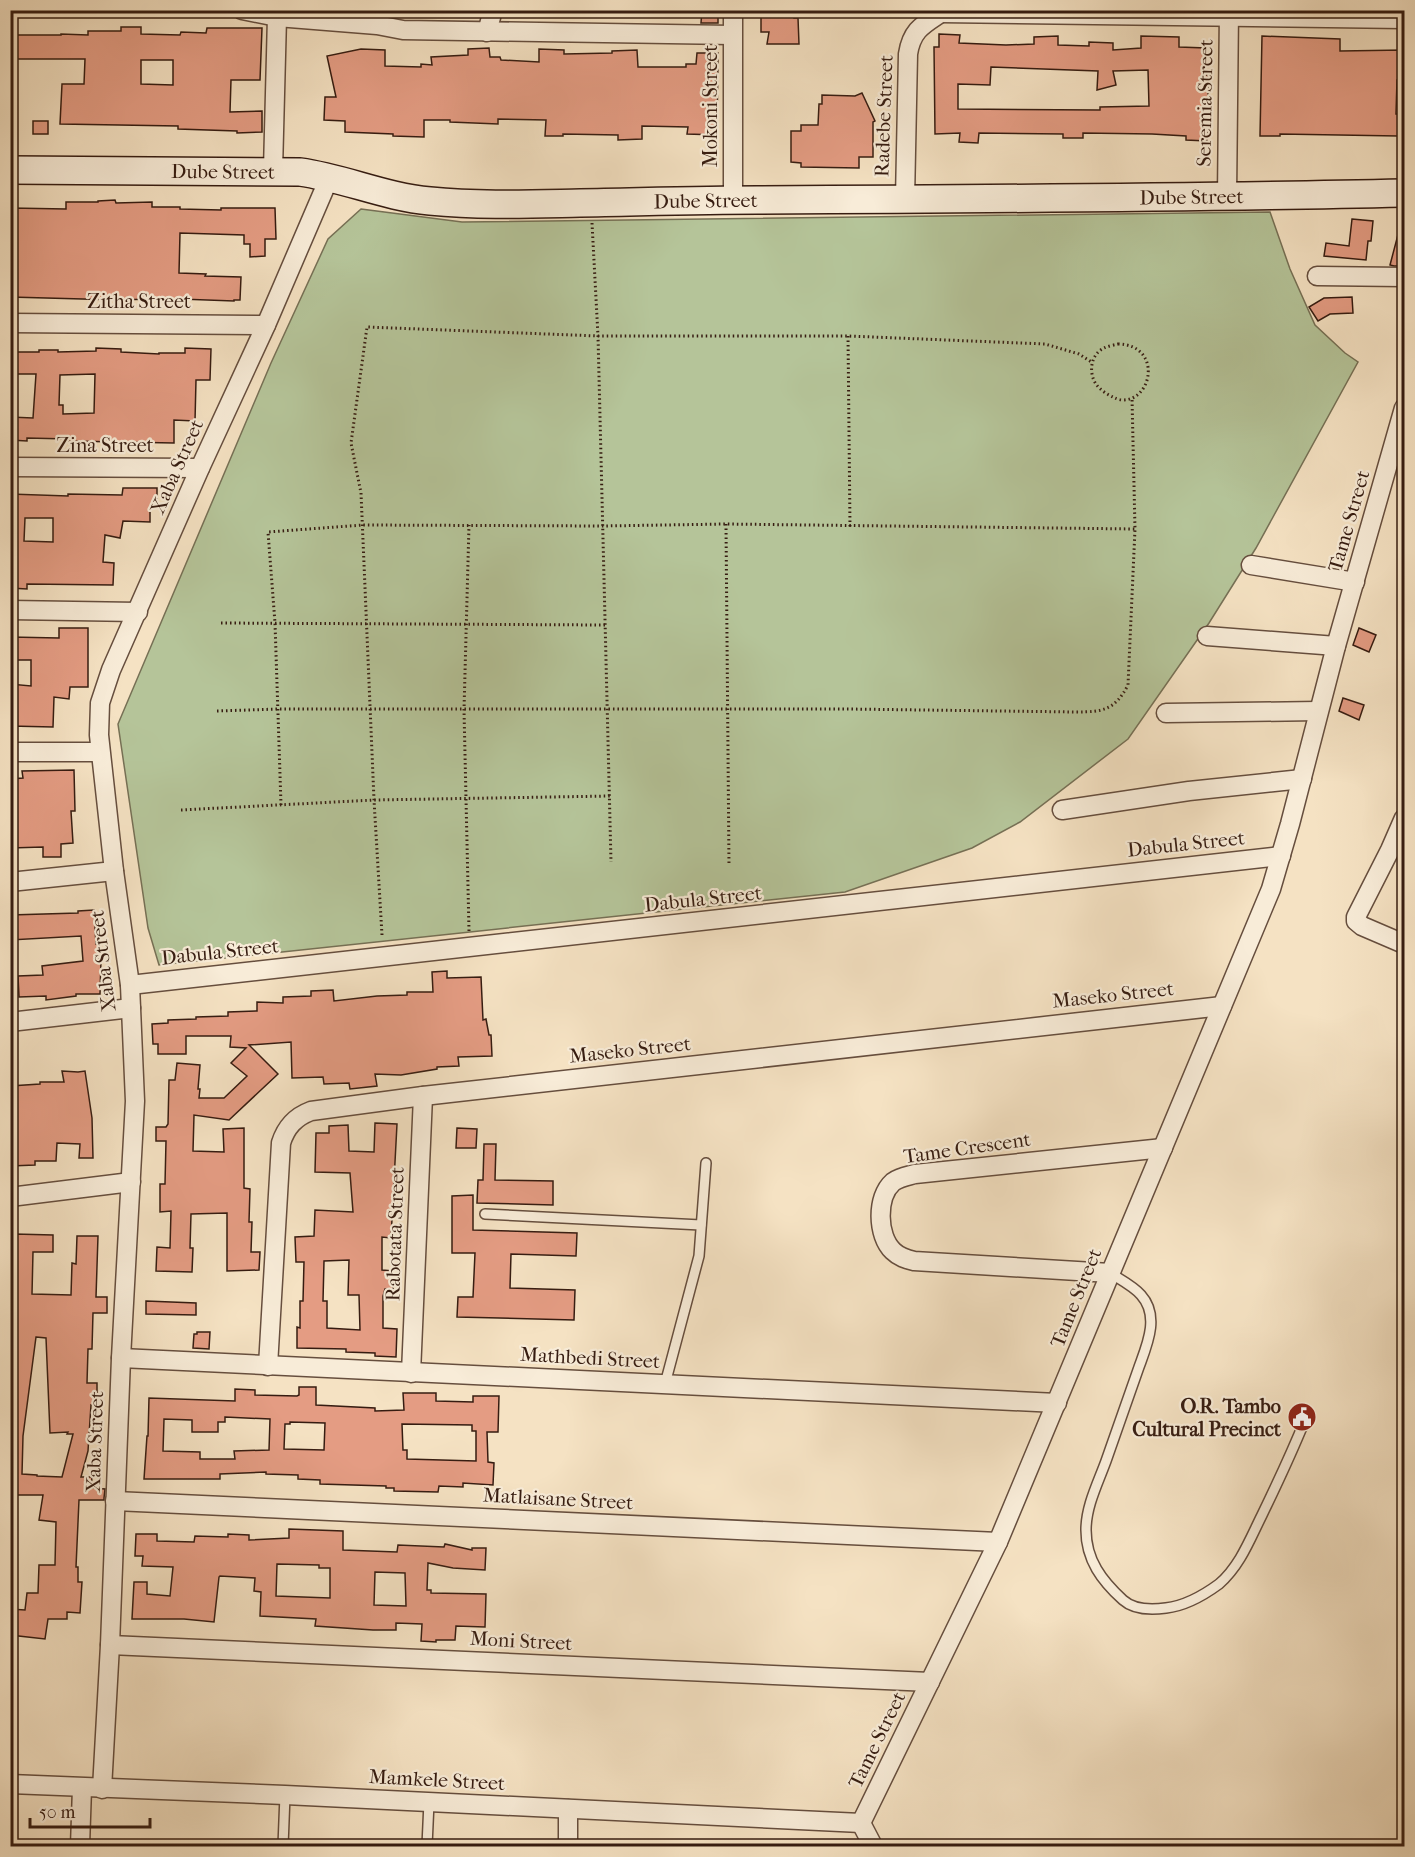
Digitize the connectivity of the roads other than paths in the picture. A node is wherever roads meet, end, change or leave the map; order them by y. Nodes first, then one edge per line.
1 (242, 10) edge
2 (494, 10) edge
3 (733, 10) edge
4 (943, 12) edge
5 (1062, 12) edge
6 (1229, 14) edge
7 (277, 17) junction
8 (374, 18) edge
9 (1404, 19) edge
10 (487, 32) junction
11 (732, 35) junction
12 (10, 170) edge
13 (273, 170) junction
14 (330, 176) junction
15 (1404, 193) edge
16 (1227, 196) junction
17 (905, 199) junction
18 (733, 200) junction
19 (1317, 276) dead end
20 (1404, 277) edge
21 (10, 323) edge
22 (266, 325) junction
23 (1404, 408) edge
24 (10, 467) edge
25 (200, 468) junction
26 (1251, 565) dead end
27 (1355, 582) junction
28 (10, 610) edge
29 (138, 612) junction
30 (1207, 636) dead end
31 (1336, 646) junction
32 (1318, 711) junction
33 (1166, 713) dead end
34 (10, 752) edge
35 (100, 752) junction
36 (1302, 778) junction
37 (1062, 810) dead end
38 (1404, 818) edge
39 (1397, 852) edge
40 (1281, 855) junction
41 (114, 871) junction
42 (10, 882) edge
43 (1404, 944) edge
44 (130, 985) junction
45 (1222, 1006) junction
46 (131, 1008) junction
47 (10, 1022) edge
48 (423, 1096) junction
49 (1163, 1148) junction
50 (706, 1163) dead end
51 (131, 1182) junction
52 (10, 1197) edge
53 (485, 1214) dead end
54 (701, 1225) junction
55 (1110, 1273) junction
56 (121, 1358) junction
57 (268, 1366) junction
58 (411, 1373) junction
59 (665, 1384) junction
60 (1057, 1403) junction
61 (1305, 1420) dead end
62 (115, 1501) junction
63 (998, 1542) junction
64 (110, 1645) junction
65 (930, 1683) junction
66 (10, 1784) edge
67 (82, 1788) junction
68 (102, 1789) junction
69 (285, 1795) junction
70 (429, 1802) junction
71 (568, 1809) junction
72 (861, 1823) junction
73 (80, 1846) edge
74 (283, 1846) edge
75 (428, 1846) edge
76 (568, 1846) edge
77 (873, 1846) edge

1 - 7 street
2 - 10 street
3 - 11 street, Mokoni Street
4 - 5 street, Radebe Street
4 - 17 street, Radebe Street
5 - 6 street, Radebe Street
6 - 9 street, Radebe Street
6 - 16 street, Seremia Street
7 - 8 street
7 - 13 street
8 - 10 street
10 - 11 street
11 - 18 street, Mokoni Street
12 - 13 street, Dube Street
13 - 14 street, Dube Street
14 - 18 street, Dube Street
14 - 22 street, Xaba Street
15 - 16 street, Dube Street
16 - 17 street, Dube Street
17 - 18 street, Dube Street
19 - 20 street
21 - 22 street, Zitha Street
22 - 25 street, Xaba Street
23 - 27 street, Tame Street
24 - 25 street, Zina Street
25 - 29 street, Xaba Street
26 - 27 street
27 - 31 street, Tame Street
28 - 29 street
29 - 35 street, Xaba Street
30 - 31 street
31 - 32 street, Tame Street
32 - 33 street
32 - 36 street, Tame Street
34 - 35 street
35 - 41 street, Xaba Street
36 - 37 street
36 - 40 street, Tame Street
38 - 39 street
39 - 43 street
40 - 44 street, Dabula Street
40 - 45 street, Tame Street
41 - 42 street
41 - 44 street, Xaba Street
44 - 46 street, Xaba Street
45 - 48 street, Maseko Street
45 - 49 street, Tame Street
46 - 47 street
46 - 51 street, Xaba Street
48 - 57 street, Maseko Street
48 - 58 street, Rabotata Street
49 - 55 street, Tame Street
49 - 55 street, Tame Crescent
50 - 54 lane
51 - 52 street
51 - 56 street, Xaba Street
53 - 54 lane
54 - 59 lane
55 - 60 street, Tame Street
55 - 61 lane
56 - 57 street, Mathbedi Street
56 - 62 street, Xaba Street
57 - 58 street, Mathbedi Street
58 - 59 street, Mathbedi Street
59 - 60 street, Mathbedi Street
60 - 63 street, Tame Street
62 - 63 street, Matlaisane Street
62 - 64 street, Xaba Street
63 - 65 street, Tame Street
64 - 65 street, Moni Street
64 - 68 street, Xaba Street
65 - 72 street, Tame Street
66 - 67 street, Mamkele Street
67 - 68 street, Mamkele Street
67 - 73 street
68 - 69 street, Mamkele Street
69 - 70 street, Mamkele Street
69 - 74 lane
70 - 71 street, Mamkele Street
70 - 75 lane
71 - 72 street, Mamkele Street
71 - 76 street
72 - 77 street

